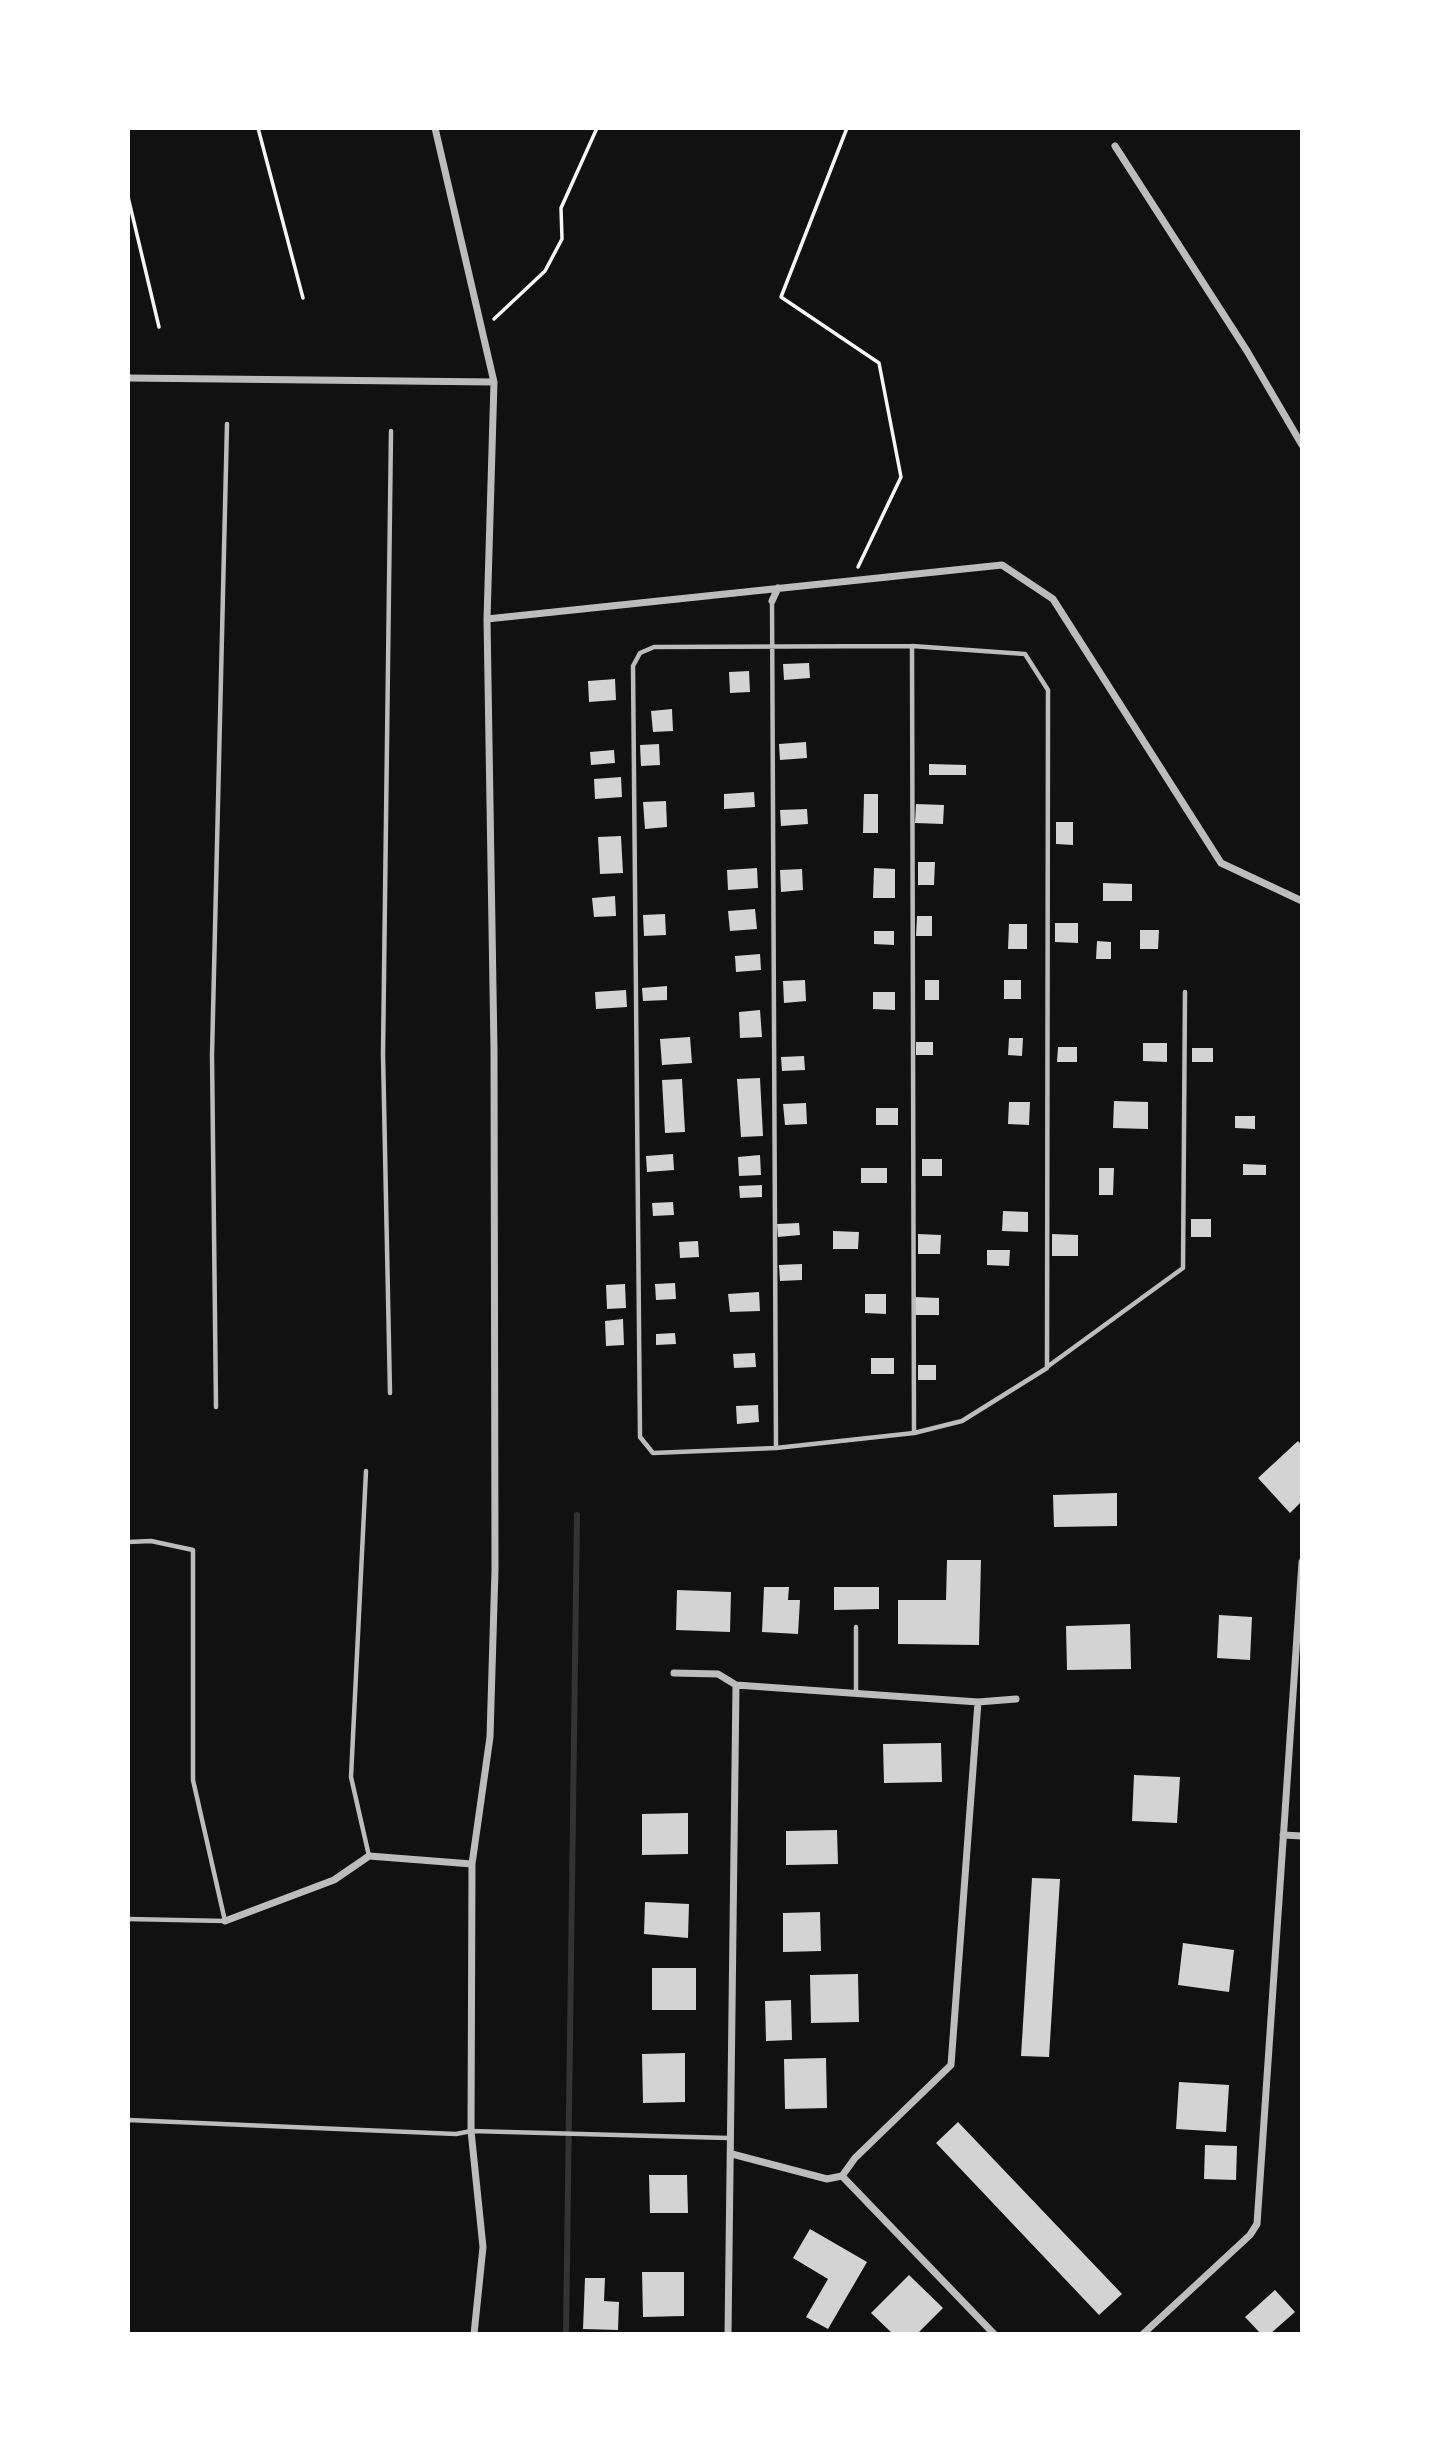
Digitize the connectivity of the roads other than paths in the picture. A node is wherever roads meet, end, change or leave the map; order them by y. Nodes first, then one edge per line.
1 (435, 128) edge
2 (1115, 146) dead end
3 (128, 378) edge
4 (494, 382) junction
5 (227, 424) dead end
6 (391, 431) dead end
7 (1302, 445) edge
8 (778, 588) junction
9 (772, 601) joint
10 (487, 619) junction
11 (912, 646) junction
12 (772, 648) junction
13 (1302, 901) edge
14 (1185, 992) dead end
15 (1047, 1368) junction
16 (390, 1393) dead end
17 (215, 1407) dead end
18 (915, 1433) junction
19 (776, 1448) junction
20 (366, 1471) dead end
21 (128, 1542) edge
22 (1302, 1562) edge
23 (856, 1627) dead end
24 (674, 1673) dead end
25 (736, 1685) junction
26 (856, 1694) junction
27 (1016, 1699) dead end
28 (978, 1702) junction
29 (1283, 1835) junction
30 (1302, 1836) edge
31 (369, 1856) junction
32 (472, 1864) junction
33 (128, 1919) edge
34 (225, 1921) junction
35 (128, 2120) edge
36 (471, 2131) junction
37 (728, 2138) junction
38 (732, 2154) junction
39 (842, 2176) junction
40 (474, 2334) edge
41 (727, 2334) edge
42 (994, 2334) edge
43 (1143, 2334) edge

1 - 4 street
2 - 7 street
3 - 4 street
4 - 10 street
5 - 17 lane
6 - 16 lane
8 - 9 street
8 - 10 street
8 - 13 street
9 - 12 lane
10 - 32 street
11 - 12 lane
11 - 15 lane
11 - 18 lane
12 - 19 lane
12 - 19 lane
14 - 15 lane
15 - 18 lane
18 - 19 lane
20 - 31 lane
21 - 34 lane
22 - 29 street
23 - 26 lane
24 - 25 street
25 - 26 street
25 - 37 street
26 - 28 street
27 - 28 street
28 - 39 street
29 - 30 street
29 - 43 street
31 - 32 street
31 - 34 street
32 - 36 street
33 - 34 lane
35 - 36 lane
36 - 37 lane
36 - 40 street
37 - 38 street
38 - 39 street
38 - 41 street
39 - 42 street

